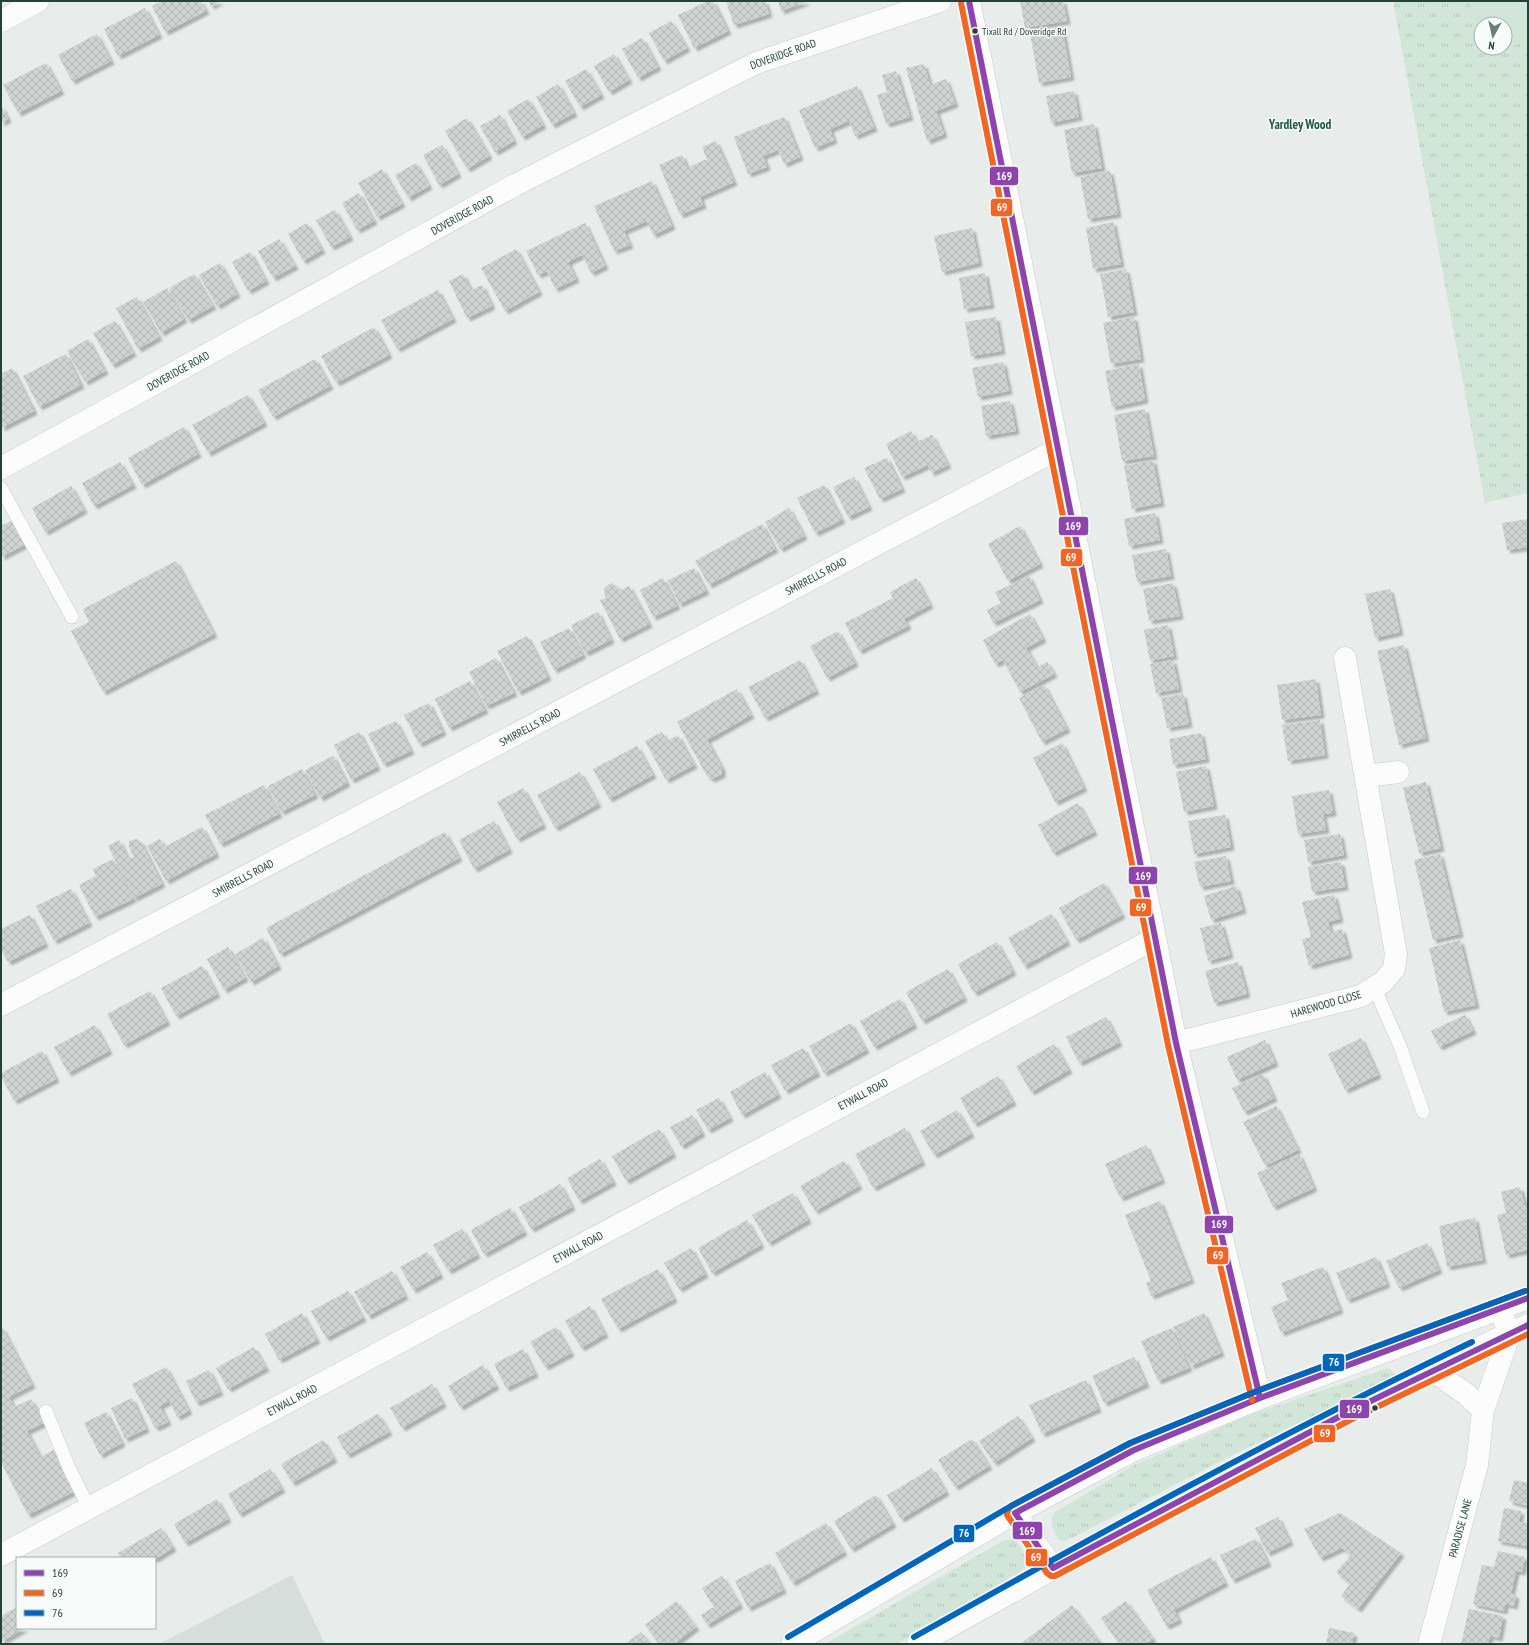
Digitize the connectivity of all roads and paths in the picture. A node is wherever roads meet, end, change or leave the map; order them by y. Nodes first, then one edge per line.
1 (38, 1) edge
2 (940, 1) edge
3 (969, 1) edge
4 (1, 21) edge
5 (1058, 449) junction
6 (1, 468) edge
7 (1, 488) edge
8 (72, 617) dead end
9 (1345, 658) dead end
10 (1398, 772) dead end
11 (1366, 776) junction
12 (1154, 939) junction
13 (1374, 987) junction
14 (1, 1005) edge
15 (1176, 1043) junction
16 (1422, 1112) dead end
17 (1528, 1298) edge
18 (1498, 1309) junction
19 (1519, 1329) edge
20 (1432, 1370) junction
21 (1260, 1398) junction
22 (1483, 1410) junction
23 (46, 1411) dead end
24 (89, 1508) junction
25 (1015, 1513) junction
26 (1, 1555) edge
27 (1053, 1568) junction
28 (792, 1644) edge
29 (918, 1644) edge
30 (1429, 1644) edge

1 - 4 street
2 - 6 street, DOVERIDGE ROAD
3 - 5 street
5 - 12 street
5 - 14 street, SMIRRELLS ROAD
7 - 8 lane
9 - 11 street, HAREWOOD CLOSE
10 - 11 street
11 - 13 street, HAREWOOD CLOSE
12 - 15 street
12 - 24 street, ETWALL ROAD
13 - 15 street, HAREWOOD CLOSE
13 - 16 lane
15 - 21 street
17 - 18 street
18 - 19 street
18 - 21 street
19 - 20 street
19 - 22 street, PARADISE LANE
20 - 22 street
20 - 27 street
21 - 25 street
22 - 30 street, PARADISE LANE
23 - 24 lane
24 - 26 street, ETWALL ROAD
25 - 27 street
25 - 28 street
27 - 29 street

